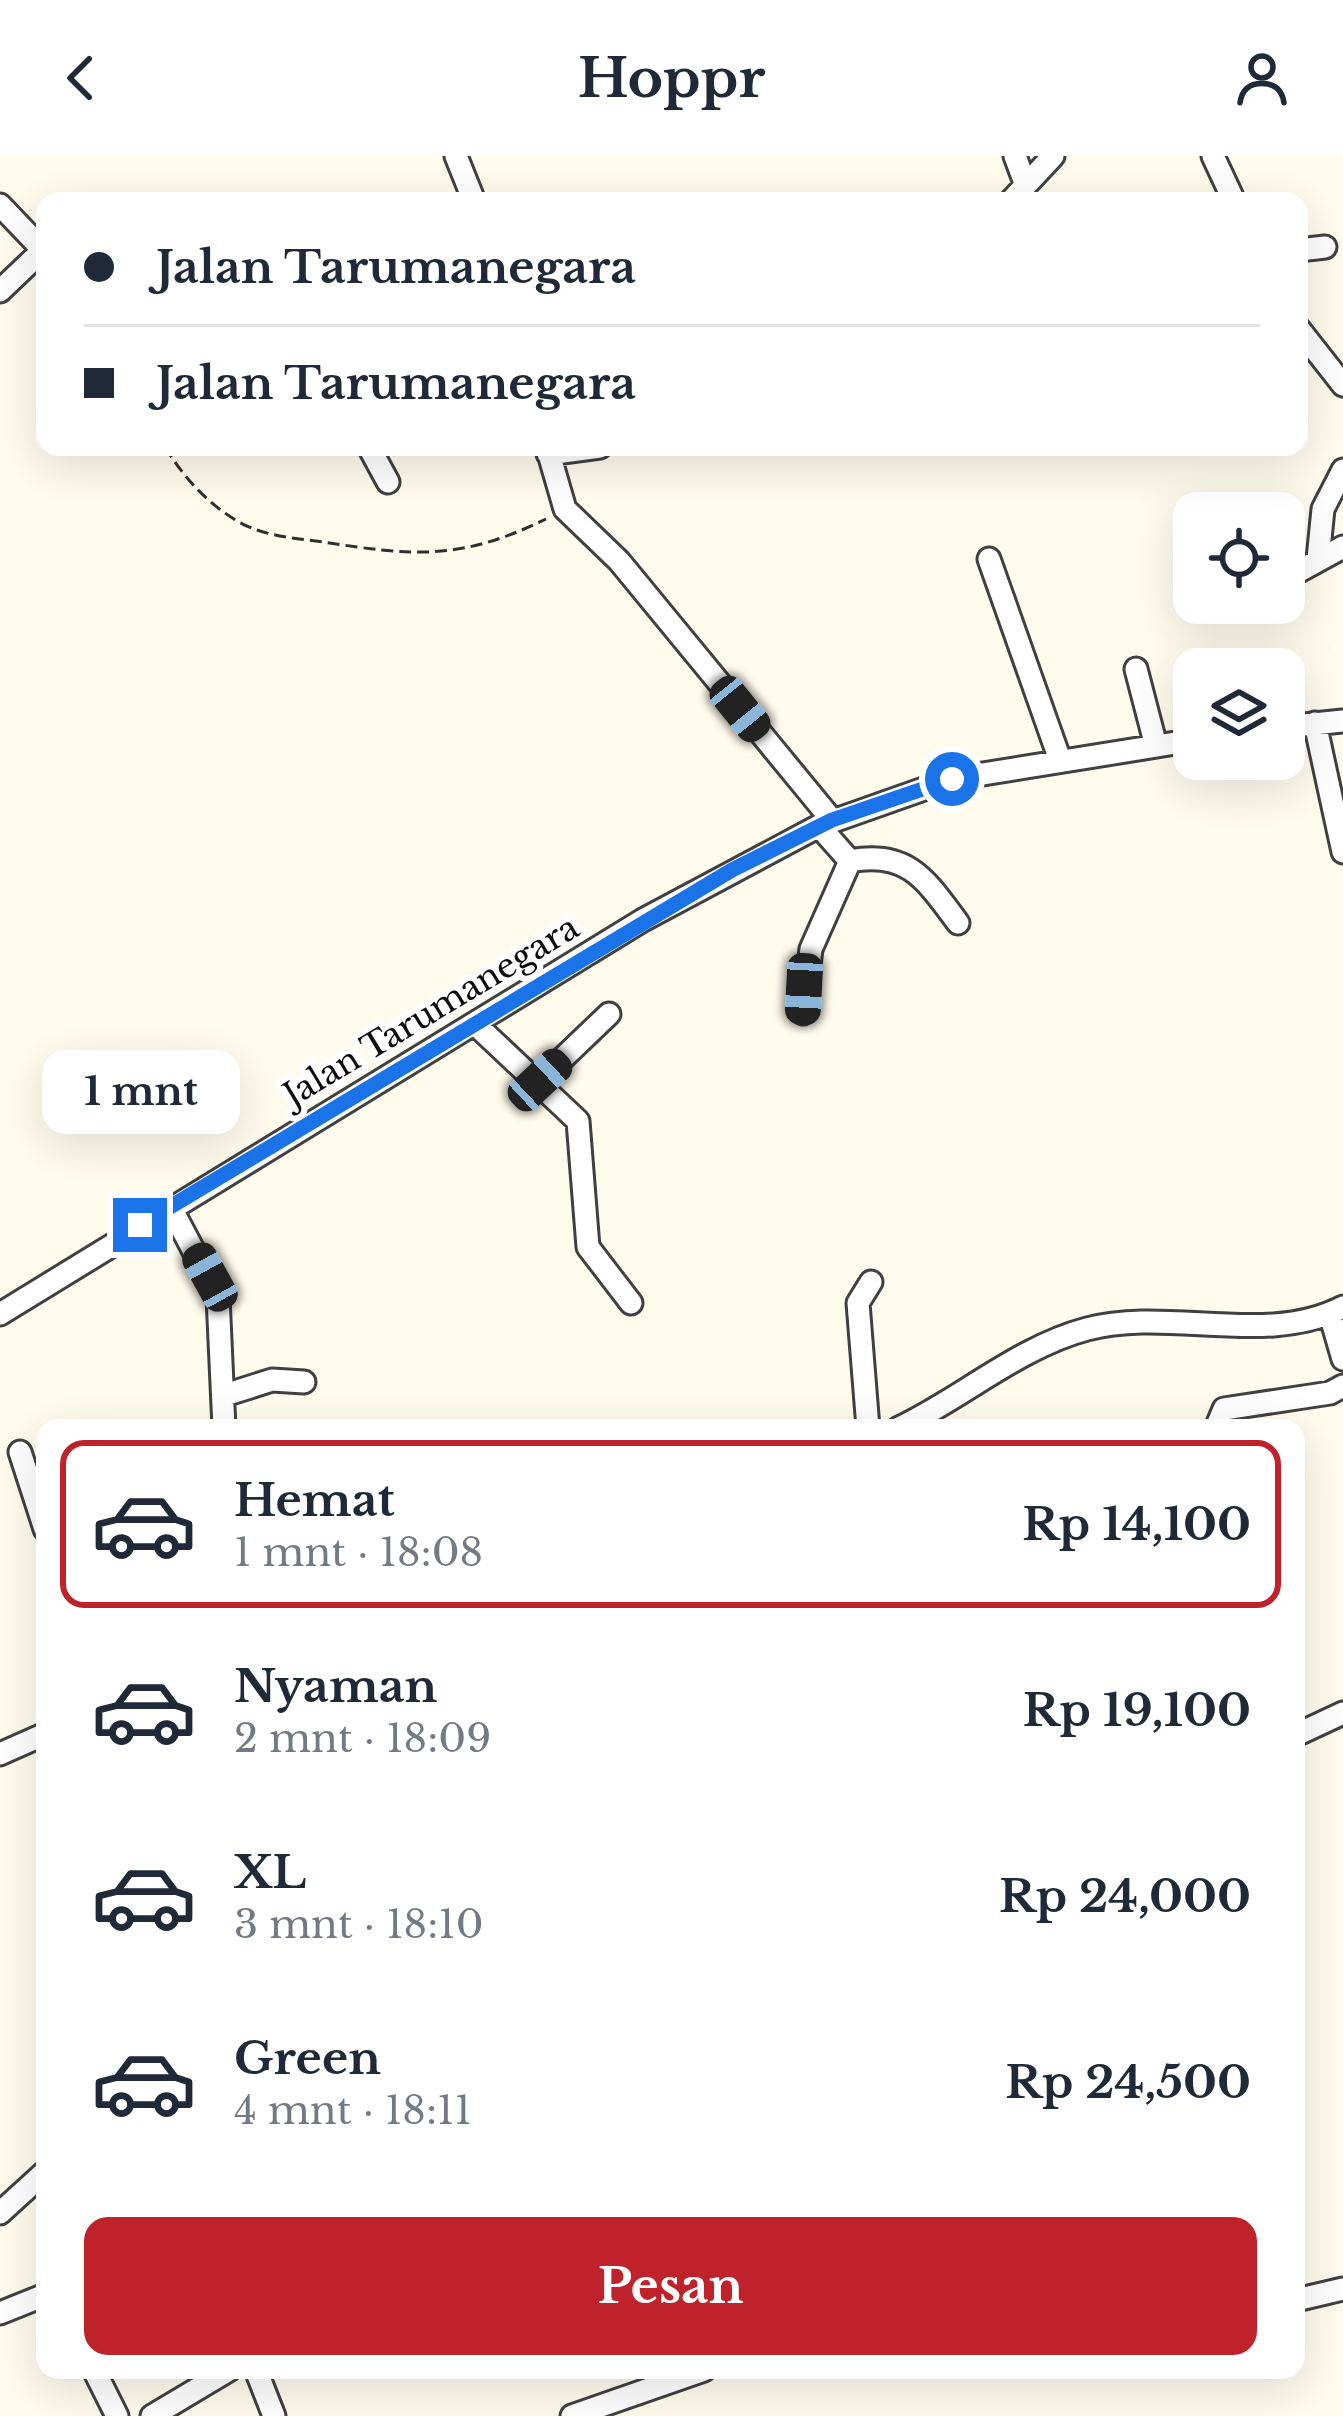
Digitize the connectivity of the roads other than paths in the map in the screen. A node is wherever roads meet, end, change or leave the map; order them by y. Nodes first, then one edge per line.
1 (456, 156) edge
2 (1015, 156) edge
3 (1053, 156) edge
4 (1213, 156) edge
5 (1025, 183) junction
6 (470, 192) edge
7 (1018, 192) edge
8 (1230, 192) edge
9 (0, 205) edge
10 (36, 243) edge
11 (1325, 247) dead end
12 (1308, 249) edge
13 (36, 257) edge
14 (0, 291) edge
15 (1308, 340) edge
16 (1343, 385) edge
17 (374, 456) edge
18 (550, 456) edge
19 (1343, 470) edge
20 (388, 482) dead end
21 (1343, 547) edge
22 (989, 559) dead end
23 (1318, 559) junction
24 (1305, 567) edge
25 (1136, 669) dead end
26 (1343, 721) edge
27 (1315, 723) junction
28 (1305, 725) edge
29 (1173, 743) edge
30 (1156, 746) junction
31 (1060, 760) junction
32 (825, 823) junction
33 (1343, 852) edge
34 (850, 861) junction
35 (958, 923) dead end
36 (803, 1013) dead end
37 (609, 1014) dead end
38 (475, 1024) junction
39 (540, 1080) junction
40 (170, 1206) junction
41 (872, 1282) dead end
42 (631, 1303) dead end
43 (1337, 1310) edge
44 (0, 1314) edge
45 (1343, 1358) edge
46 (304, 1382) dead end
47 (1343, 1386) edge
48 (225, 1395) junction
49 (224, 1419) edge
50 (867, 1419) edge
51 (921, 1419) edge
52 (1220, 1419) edge
53 (20, 1452) dead end
54 (36, 1501) edge
55 (1343, 1713) edge
56 (1305, 1732) edge
57 (36, 1738) edge
58 (0, 1754) edge
59 (36, 2180) edge
60 (0, 2213) edge
61 (1343, 2289) edge
62 (1305, 2298) edge
63 (36, 2299) edge
64 (0, 2313) edge
65 (98, 2379) edge
66 (214, 2379) edge
67 (260, 2379) edge
68 (678, 2379) edge
69 (117, 2416) edge
70 (152, 2416) edge
71 (274, 2416) edge
72 (572, 2416) edge

1 - 6 street
2 - 5 street
3 - 5 street
4 - 8 street
5 - 7 street
9 - 10 street
11 - 12 street
13 - 14 street
15 - 16 street
17 - 20 street
18 - 32 street
19 - 23 street
21 - 23 street
22 - 31 street
23 - 24 street
25 - 30 street
26 - 27 street
27 - 28 street
27 - 33 street
29 - 30 street, Jalan Tarumanegara
30 - 31 street, Jalan Tarumanegara
31 - 32 street, Jalan Tarumanegara
32 - 34 street
32 - 38 street, Jalan Tarumanegara
34 - 35 street
34 - 36 street
37 - 39 street
38 - 39 street
38 - 40 street, Jalan Tarumanegara
39 - 42 street
40 - 44 street, Jalan Tarumanegara
40 - 48 street
41 - 50 street
43 - 45 street
43 - 51 street
46 - 48 street
47 - 52 street
48 - 49 street
53 - 54 street
55 - 56 street
57 - 58 street
59 - 60 street
61 - 62 street
63 - 64 street
65 - 69 street
66 - 70 street
67 - 71 street
68 - 72 street

